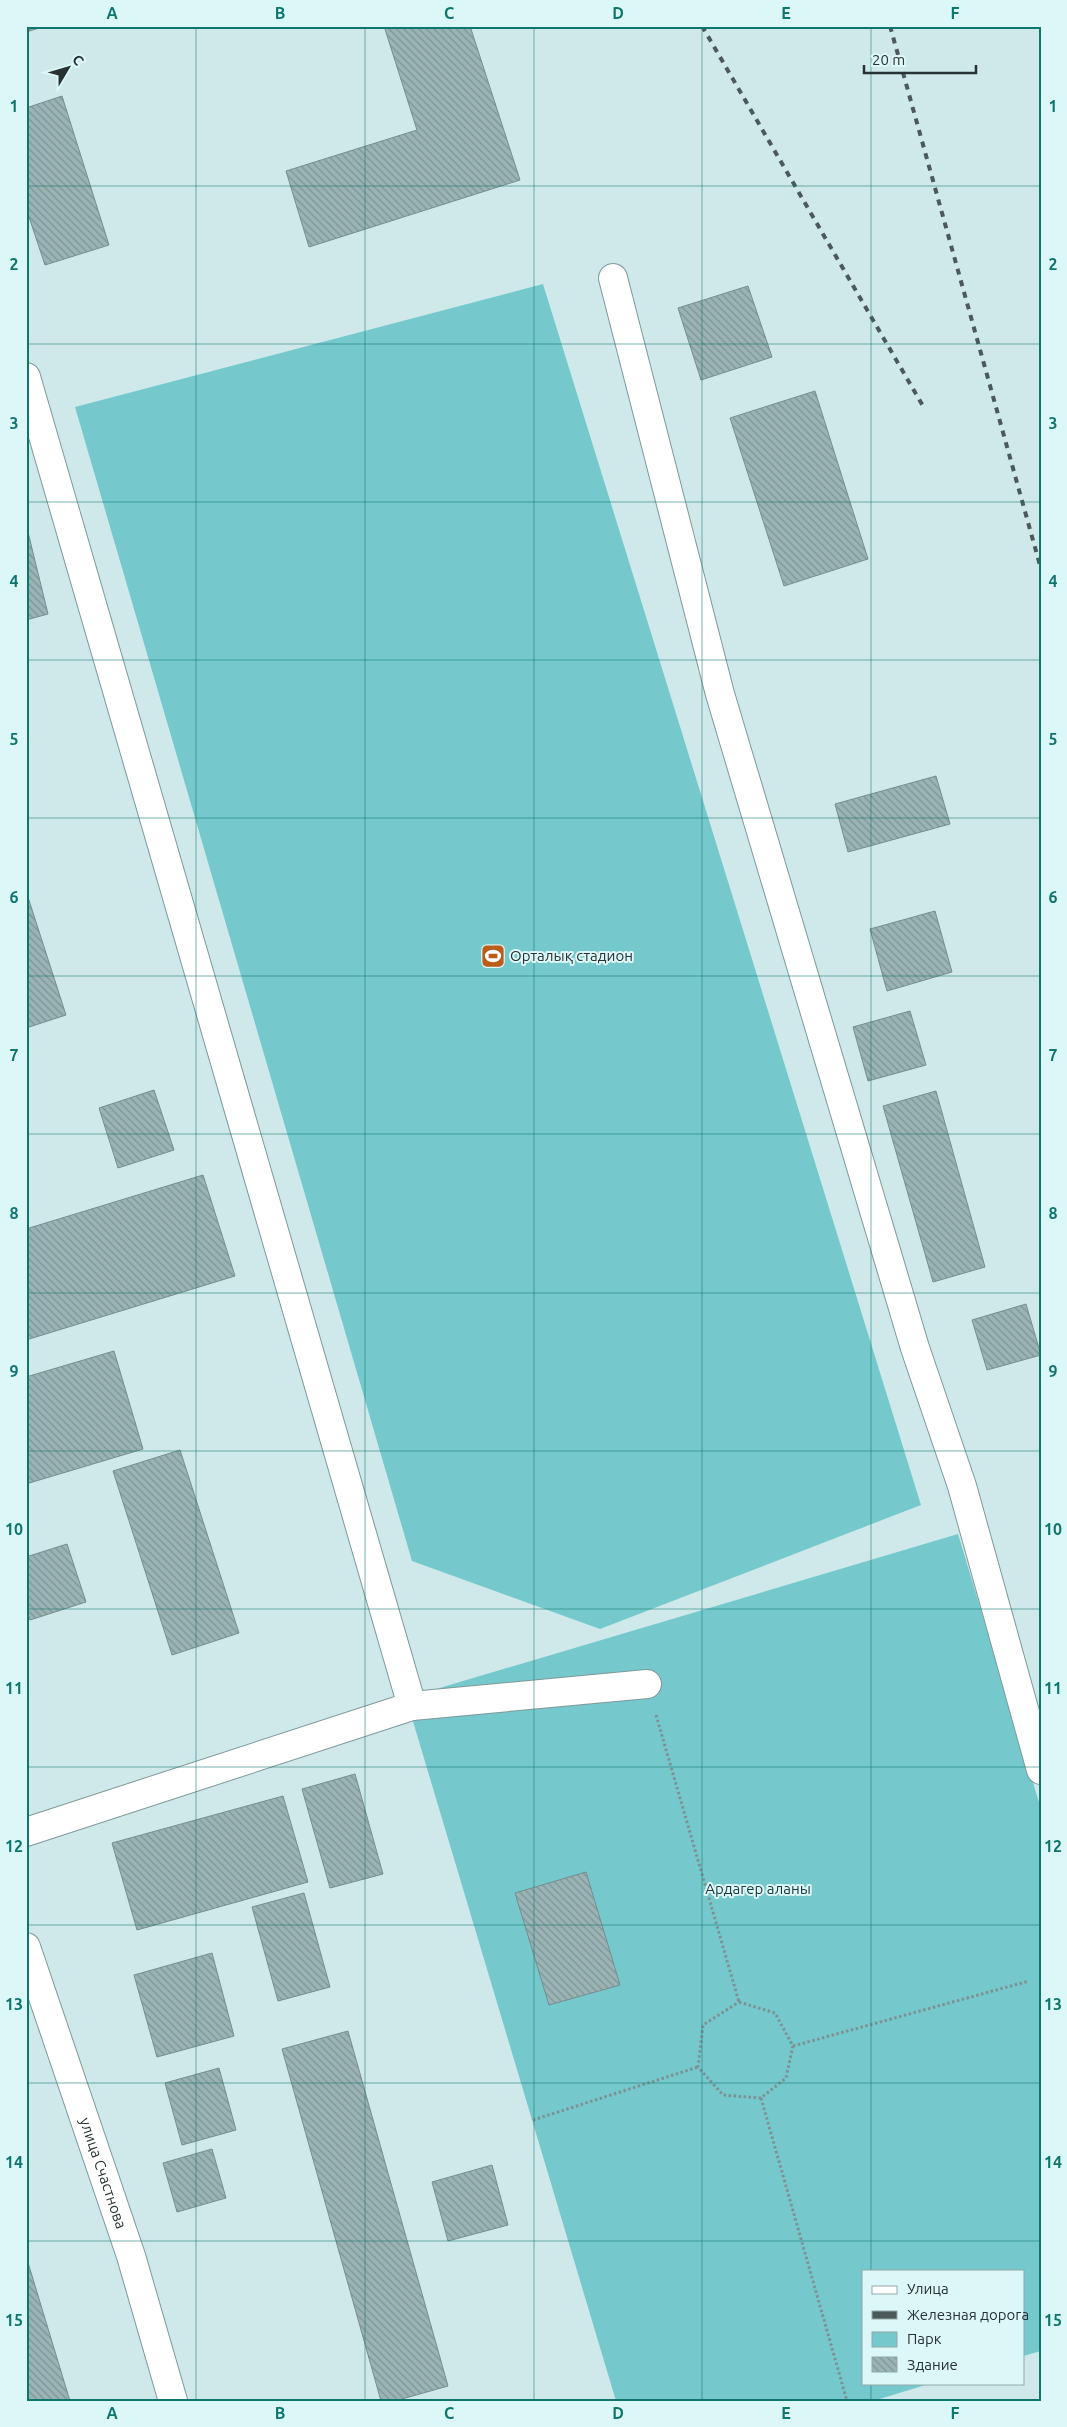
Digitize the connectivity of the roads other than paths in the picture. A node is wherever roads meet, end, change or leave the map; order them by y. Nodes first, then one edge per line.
1 (613, 278) dead end
2 (26, 377) edge
3 (647, 1684) road end
4 (412, 1706) junction
5 (1041, 1770) edge
6 (26, 1832) edge
7 (26, 1947) edge
8 (173, 2401) edge

1 - 5 street
2 - 4 street
3 - 4 street
4 - 6 street
7 - 8 street, улица Счастнова

